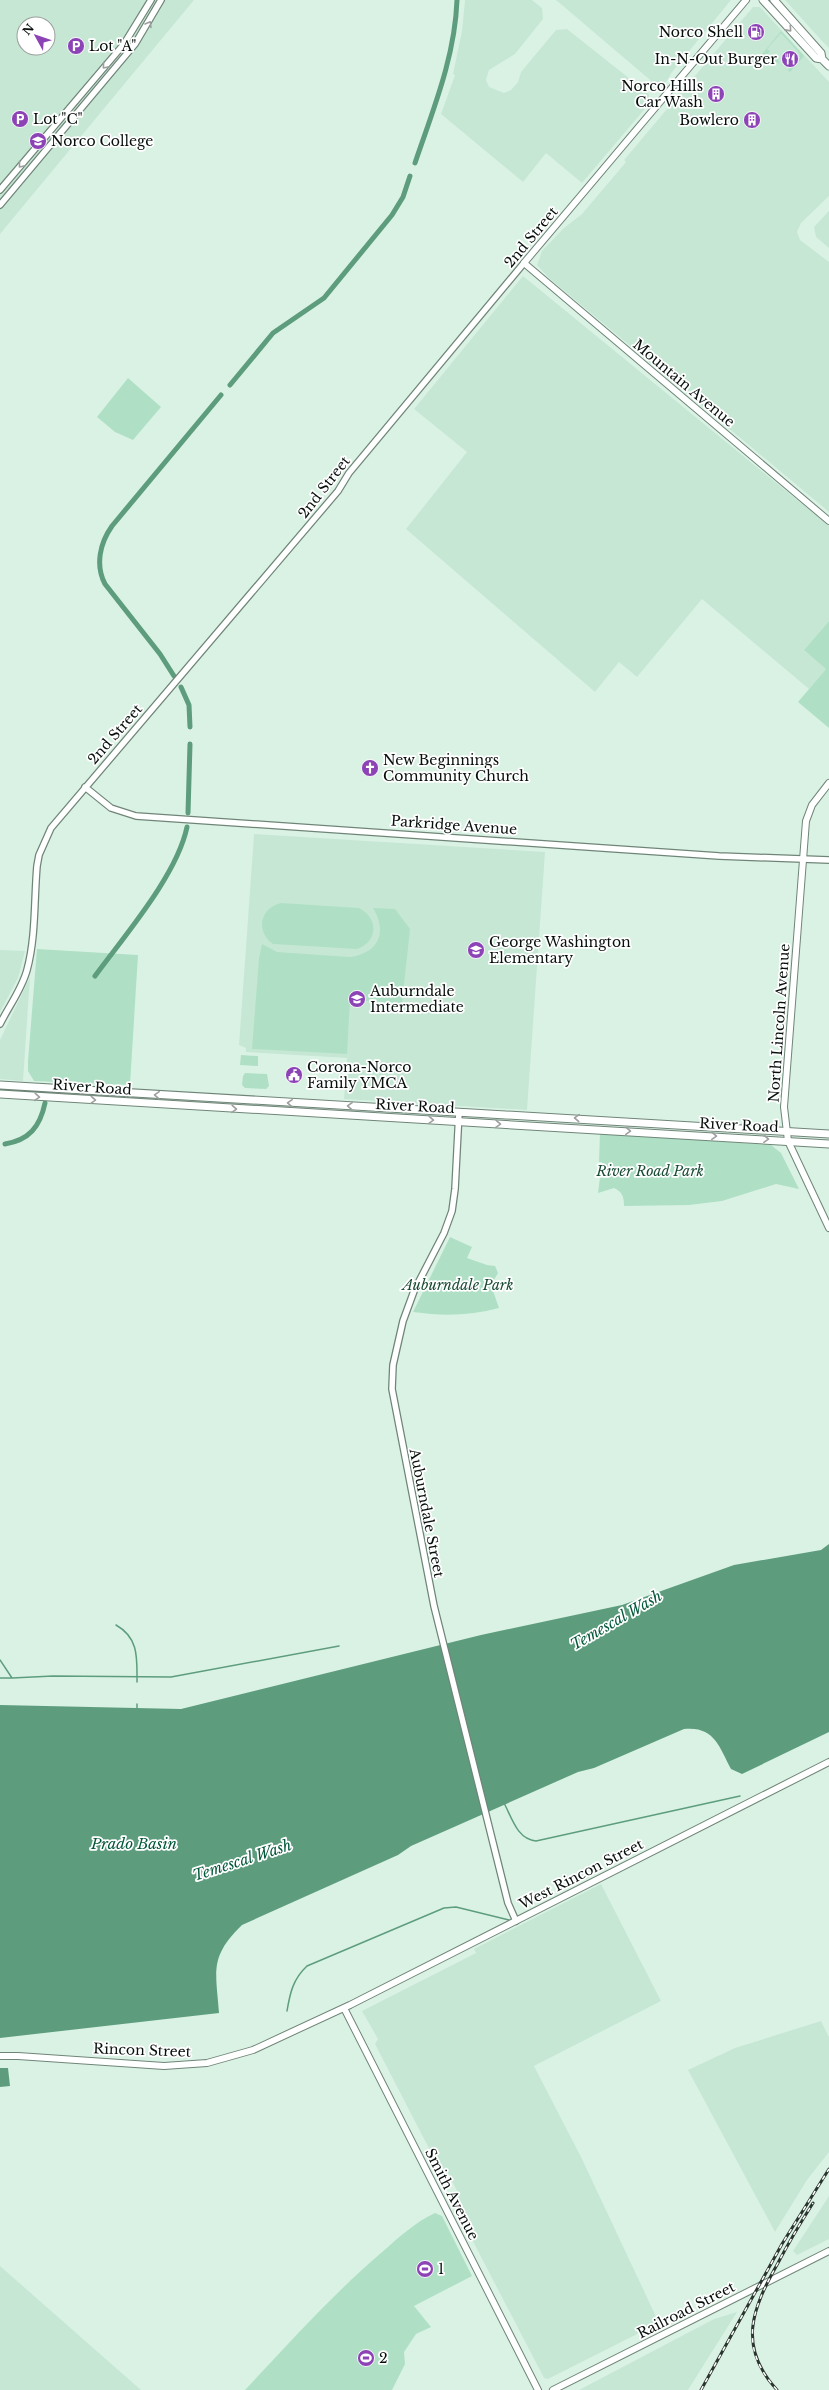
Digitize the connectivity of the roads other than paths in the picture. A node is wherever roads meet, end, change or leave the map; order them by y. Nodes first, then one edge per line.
1 (151, 0) edge
2 (161, 0) edge
3 (746, 0) edge
4 (763, 0) edge
5 (774, 0) edge
6 (822, 59) junction
7 (829, 66) edge
8 (0, 190) edge
9 (0, 205) edge
10 (524, 263) junction
11 (829, 521) edge
12 (829, 782) edge
13 (85, 787) junction
14 (802, 858) junction
15 (829, 860) edge
16 (0, 1024) edge
17 (0, 1086) edge
18 (0, 1094) edge
19 (459, 1112) junction
20 (459, 1122) junction
21 (785, 1131) junction
22 (829, 1134) edge
23 (788, 1141) junction
24 (829, 1144) edge
25 (829, 1228) edge
26 (829, 1762) edge
27 (516, 1921) junction
28 (344, 2008) junction
29 (0, 2056) edge
30 (829, 2251) edge
31 (538, 2390) edge
32 (553, 2390) edge

1 -> 8 street
9 -> 2 street
3 - 10 main road, 2nd Street
4 -> 6 main road
5 - 6 main road
6 - 7 main road
10 - 11 main road, Mountain Avenue
10 - 13 street, 2nd Street
12 - 14 main road, North Lincoln Avenue
13 - 14 street, Parkridge Avenue
13 - 16 street, 2nd Street
14 - 15 street, Parkridge Avenue
14 - 21 main road, North Lincoln Avenue
19 -> 17 main road, River Road
18 -> 20 main road, River Road
19 - 20 street, Auburndale Street
21 -> 19 main road, River Road
20 -> 23 main road, River Road
20 - 27 street, Auburndale Street
21 - 22 main road, River Road
21 - 23 main road, North Lincoln Avenue
23 - 24 main road, River Road
23 - 25 main road, North Lincoln Avenue
26 - 27 main road, West Rincon Street
27 - 28 main road, West Rincon Street
28 - 29 main road, Rincon Street
28 - 31 main road, Smith Avenue
30 - 32 main road, Railroad Street

